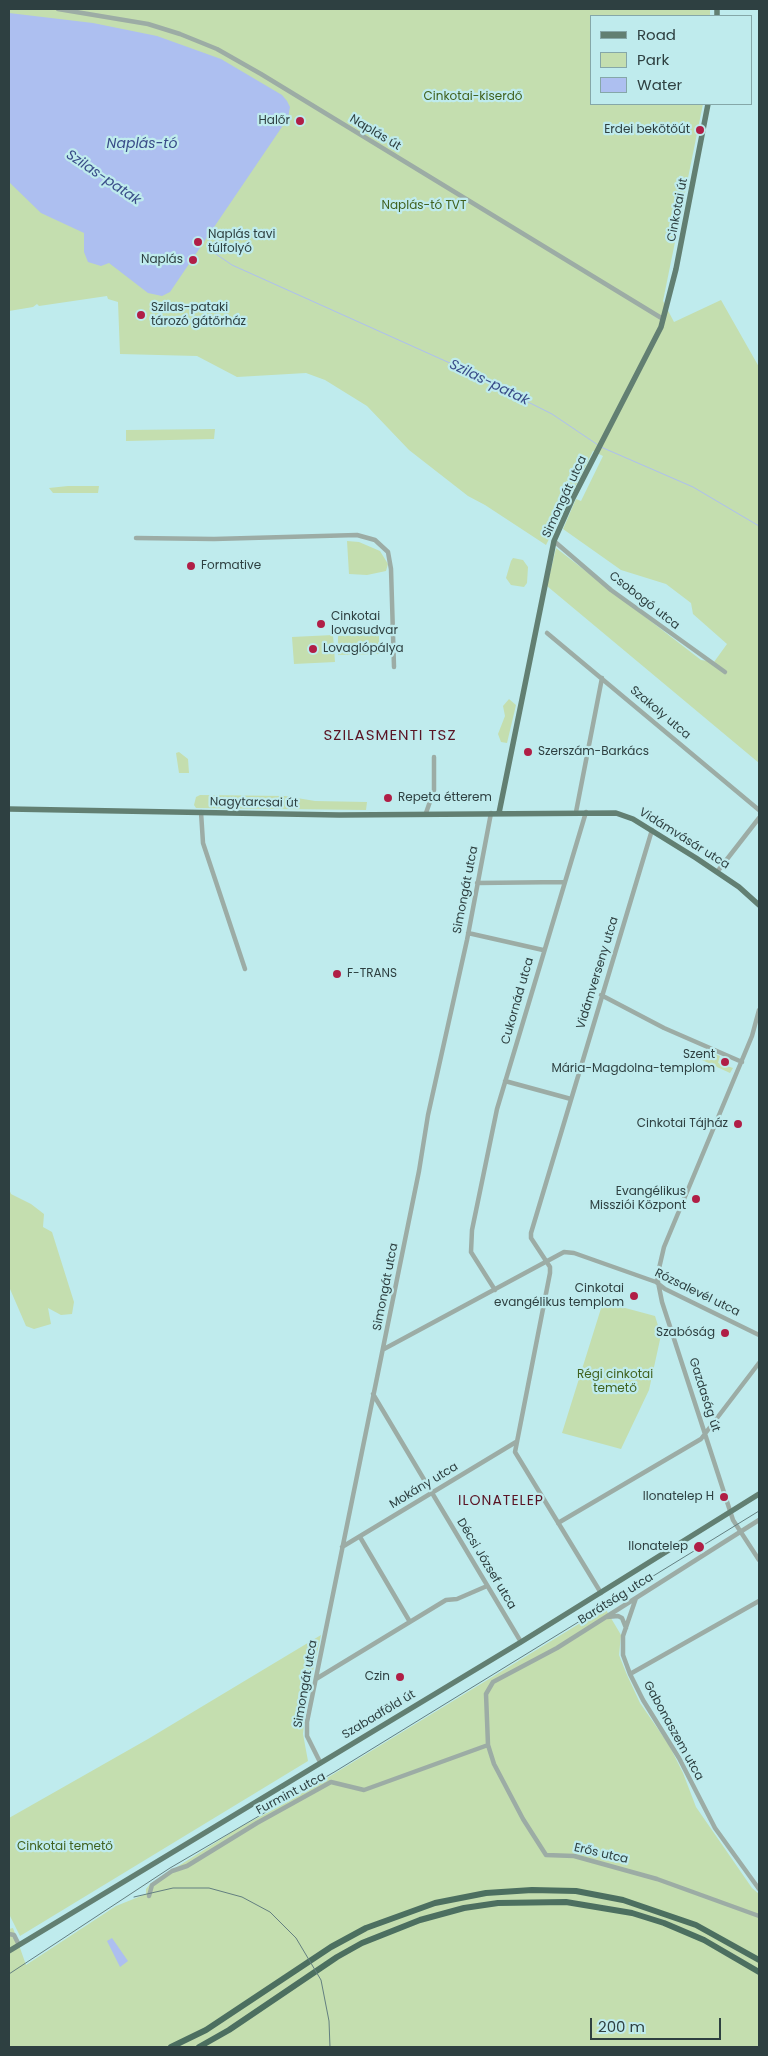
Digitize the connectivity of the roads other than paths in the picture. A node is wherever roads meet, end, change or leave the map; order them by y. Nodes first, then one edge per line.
1 (58, 9) edge
2 (708, 105) edge
3 (663, 320) junction
4 (136, 538) dead end
5 (554, 541) junction
6 (547, 632) dead end
7 (394, 667) dead end
8 (725, 672) dead end
9 (602, 678) junction
10 (434, 757) dead end
11 (9, 809) edge
12 (759, 810) edge
13 (201, 812) junction
14 (576, 812) junction
15 (586, 812) junction
16 (426, 813) junction
17 (491, 813) junction
18 (499, 813) junction
19 (759, 818) edge
20 (652, 830) junction
21 (717, 872) junction
22 (565, 882) junction
23 (477, 883) junction
24 (759, 905) edge
25 (468, 933) junction
26 (544, 950) junction
27 (245, 969) dead end
28 (601, 995) junction
29 (759, 1010) edge
30 (758, 1023) edge
31 (742, 1062) junction
32 (505, 1081) junction
33 (571, 1099) junction
34 (547, 1262) junction
35 (658, 1284) junction
36 (495, 1290) junction
37 (759, 1335) edge
38 (384, 1349) junction
39 (759, 1363) edge
40 (373, 1394) junction
41 (706, 1434) junction
42 (516, 1442) junction
43 (433, 1493) junction
44 (759, 1494) edge
45 (731, 1512) junction
46 (759, 1520) edge
47 (558, 1523) junction
48 (742, 1531) junction
49 (360, 1537) junction
50 (342, 1547) junction
51 (759, 1560) edge
52 (488, 1586) junction
53 (601, 1593) junction
54 (637, 1597) junction
55 (759, 1601) edge
56 (604, 1618) junction
57 (410, 1622) junction
58 (626, 1628) junction
59 (521, 1642) junction
60 (630, 1674) junction
61 (316, 1679) junction
62 (486, 1694) joint
63 (488, 1744) junction
64 (320, 1762) junction
65 (759, 1889) edge
66 (149, 1896) dead end
67 (759, 1916) edge
68 (9, 1934) edge
69 (19, 1945) junction
70 (9, 1951) edge
71 (759, 1960) edge
72 (759, 1972) edge
73 (171, 2047) edge
74 (199, 2047) edge

1 - 3 street, Naplás út
2 - 3 main road, Cinkotai út
3 - 5 main road, Simongát utca
4 - 7 street
5 - 8 street, Csobogó utca
5 - 18 main road, Simongát utca
6 - 9 street, Szakoly utca
9 - 12 street, Szakoly utca
9 - 14 street
10 - 16 street
11 - 13 main road, Nagytarcsai út
13 - 16 main road, Nagytarcsai út
13 - 27 street
14 - 15 main road, Vidámvásár utca
14 - 18 main road, Vidámvásár utca
15 - 20 main road, Vidámvásár utca
15 - 22 street, Cukornád utca
16 - 17 main road, Nagytarcsai út
17 - 18 main road, Nagytarcsai út
17 - 23 street, Simongát utca
19 - 21 street
20 - 21 main road, Vidámvásár utca
20 - 28 street, Vidámverseny utca
21 - 24 main road, Vidámvásár utca
22 - 23 street
22 - 26 street, Cukornád utca
23 - 25 street, Simongát utca
25 - 26 street
25 - 38 street, Simongát utca
26 - 32 street, Cukornád utca
28 - 31 street
28 - 33 street, Vidámverseny utca
29 - 30 street
30 - 31 street
31 - 35 street
32 - 33 street
32 - 36 street, Cukornád utca
33 - 34 street, Vidámverseny utca
34 - 35 street, Rózsalevél utca
34 - 36 street, Rózsalevél utca
34 - 42 street
35 - 37 street, Rózsalevél utca
35 - 41 street, Gazdaság út
36 - 38 street, Rózsalevél utca
38 - 40 street, Simongát utca
39 - 41 street
40 - 43 street, Décsi József utca
40 - 50 street, Simongát utca
41 - 45 street, Gazdaság út
41 - 47 street
42 - 43 street, Mokány utca
42 - 47 street
43 - 49 street, Mokány utca
43 - 52 street, Décsi József utca
44 - 45 main road, Szabadföld út
45 - 48 street, Gazdaság út
45 - 53 main road, Szabadföld út
46 - 48 street, Barátság utca
47 - 53 street
48 - 51 street, Gazdaság út
48 - 54 street, Barátság utca
49 - 50 street, Mokány utca
49 - 57 street
50 - 61 street, Simongát utca
52 - 57 street
52 - 59 street, Décsi József utca
53 - 59 main road, Szabadföld út
54 - 56 street, Barátság utca
54 - 58 street, Gabonaszem utca
55 - 60 street
56 - 58 street
56 - 62 street, Barátság utca
57 - 61 street
58 - 60 street, Gabonaszem utca
59 - 64 main road, Szabadföld út
60 - 65 street, Gabonaszem utca
61 - 64 street, Simongát utca
62 - 63 street, Erős utca
63 - 66 street, Furmint utca
63 - 67 street, Erős utca
64 - 69 main road, Szabadföld út
68 - 69 street
69 - 70 main road, Szabadföld út
71 - 73 highway
72 - 74 highway

